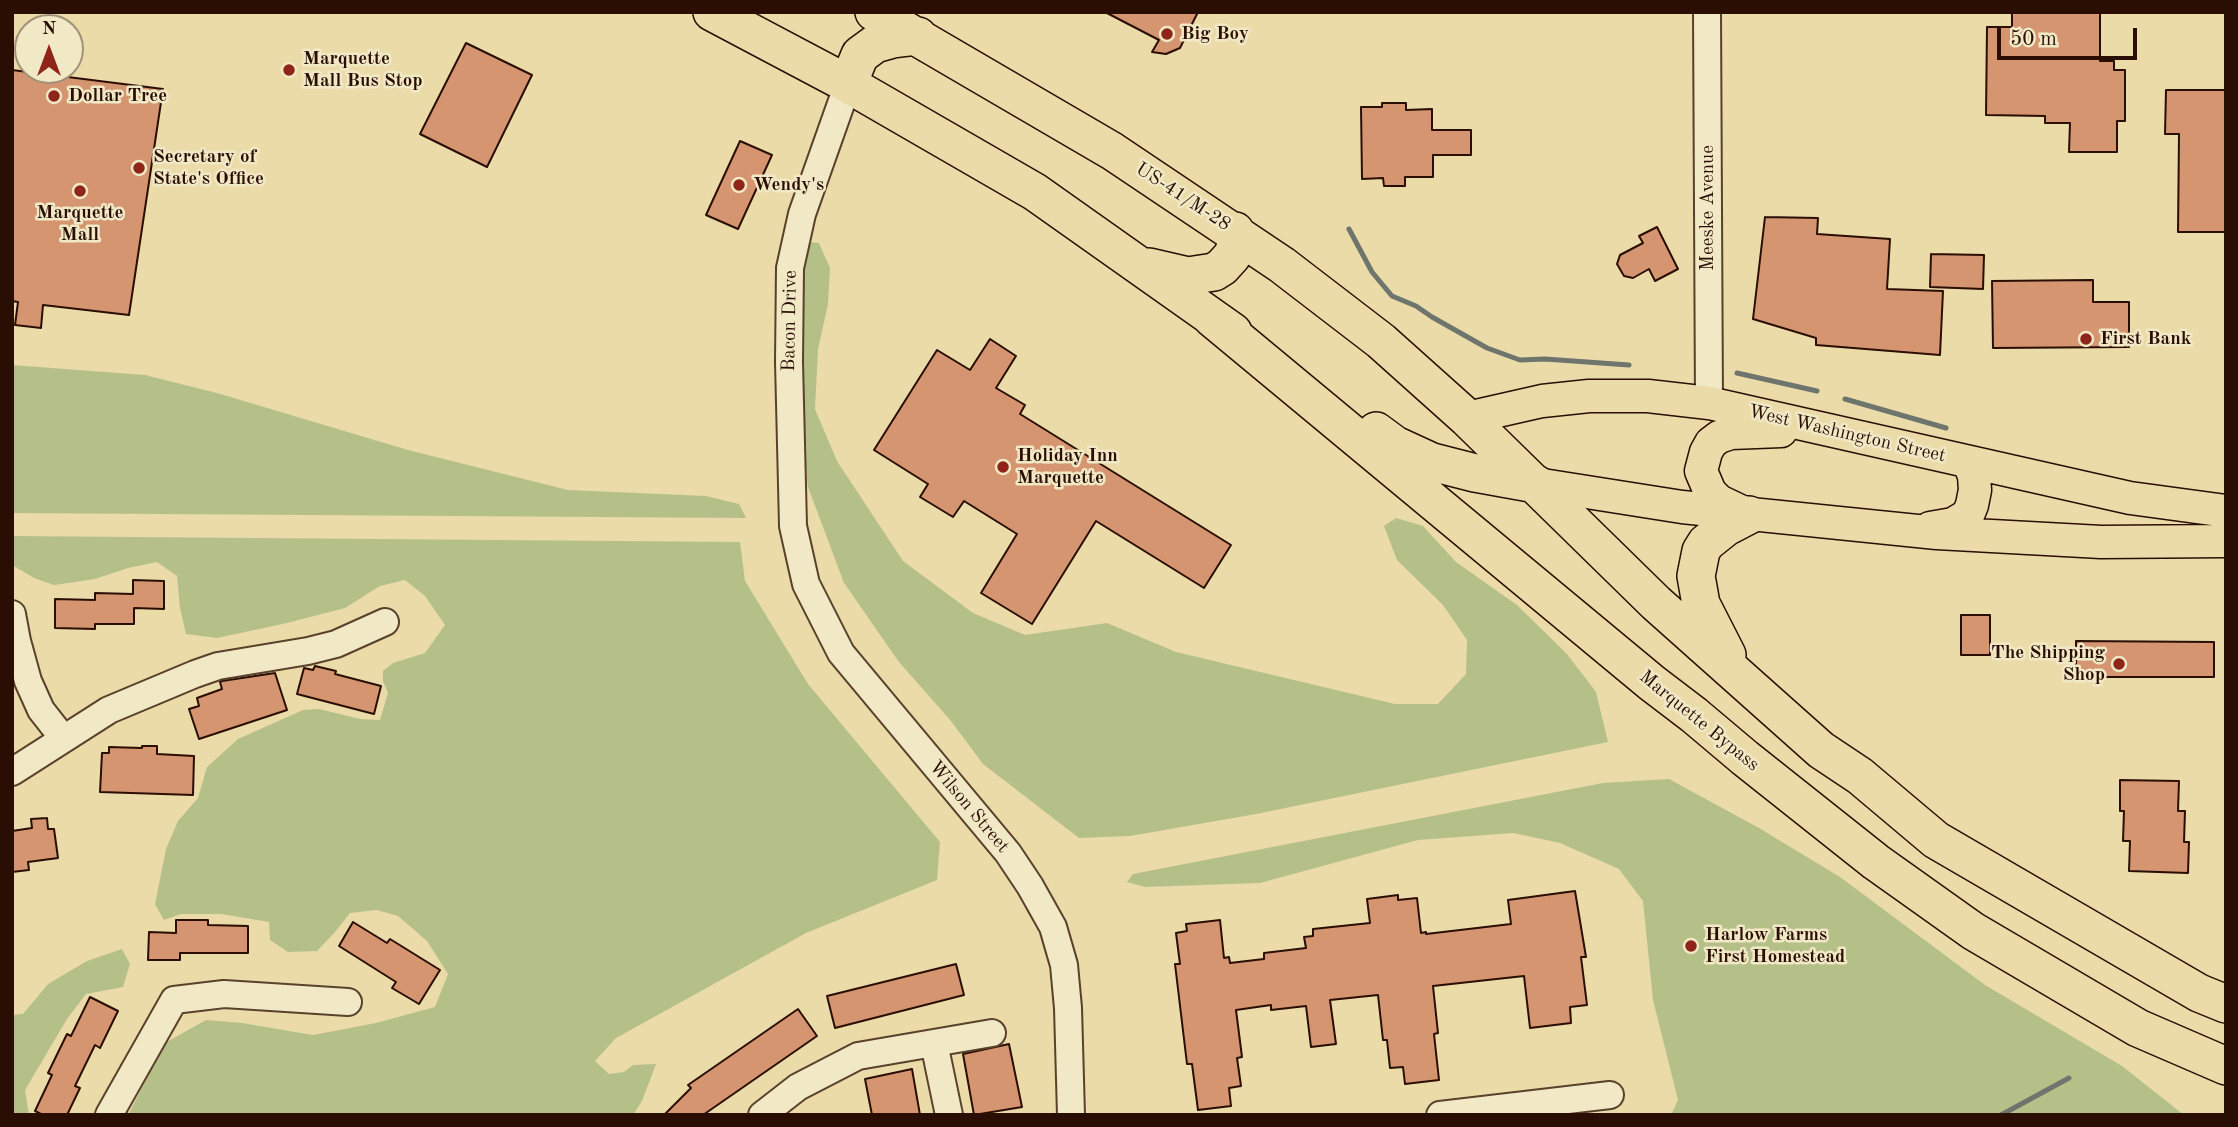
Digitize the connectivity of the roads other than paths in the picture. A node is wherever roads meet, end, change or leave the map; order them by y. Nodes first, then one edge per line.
1 (712, 12) edge
2 (874, 12) edge
3 (1707, 12) edge
4 (918, 36) junction
5 (848, 84) junction
6 (1234, 231) junction
7 (1135, 262) junction
8 (1212, 318) junction
9 (1709, 403) junction
10 (1467, 418) junction
11 (1824, 429) junction
12 (1969, 462) junction
13 (1536, 484) junction
14 (2226, 511) edge
15 (1749, 514) junction
16 (793, 526) joint
17 (1915, 531) junction
18 (2226, 541) edge
19 (12, 614) edge
20 (385, 622) dead end
21 (1738, 674) junction
22 (62, 738) junction
23 (12, 772) edge
24 (348, 1002) dead end
25 (2226, 1004) edge
26 (992, 1033) dead end
27 (934, 1043) junction
28 (2226, 1066) edge
29 (1610, 1096) dead end
30 (108, 1115) edge
31 (762, 1115) edge
32 (949, 1115) edge
33 (1071, 1115) edge
34 (1440, 1115) edge

1 - 5 highway
2 - 4 highway, US-41/M-28
3 - 9 street, Meeske Avenue
4 - 5 highway
4 - 6 highway, US-41/M-28
5 - 7 highway
5 - 16 street, Bacon Drive
6 - 7 highway
6 - 10 highway, US-41/M-28
7 - 8 highway
8 - 13 highway
8 - 28 highway, Marquette Bypass
9 - 10 main road, West Washington Street
9 - 11 main road, West Washington Street
10 - 13 highway
11 - 12 main road, West Washington Street
11 - 15 main road
12 - 14 main road, West Washington Street
12 - 17 main road
13 - 15 main road
13 - 21 highway
15 - 17 main road
15 - 21 highway
16 - 33 street, Wilson Street
17 - 18 main road
19 - 22 street
20 - 22 street
21 - 25 highway
22 - 23 street
24 - 30 street
26 - 27 street
27 - 31 street
27 - 32 street
29 - 34 street

